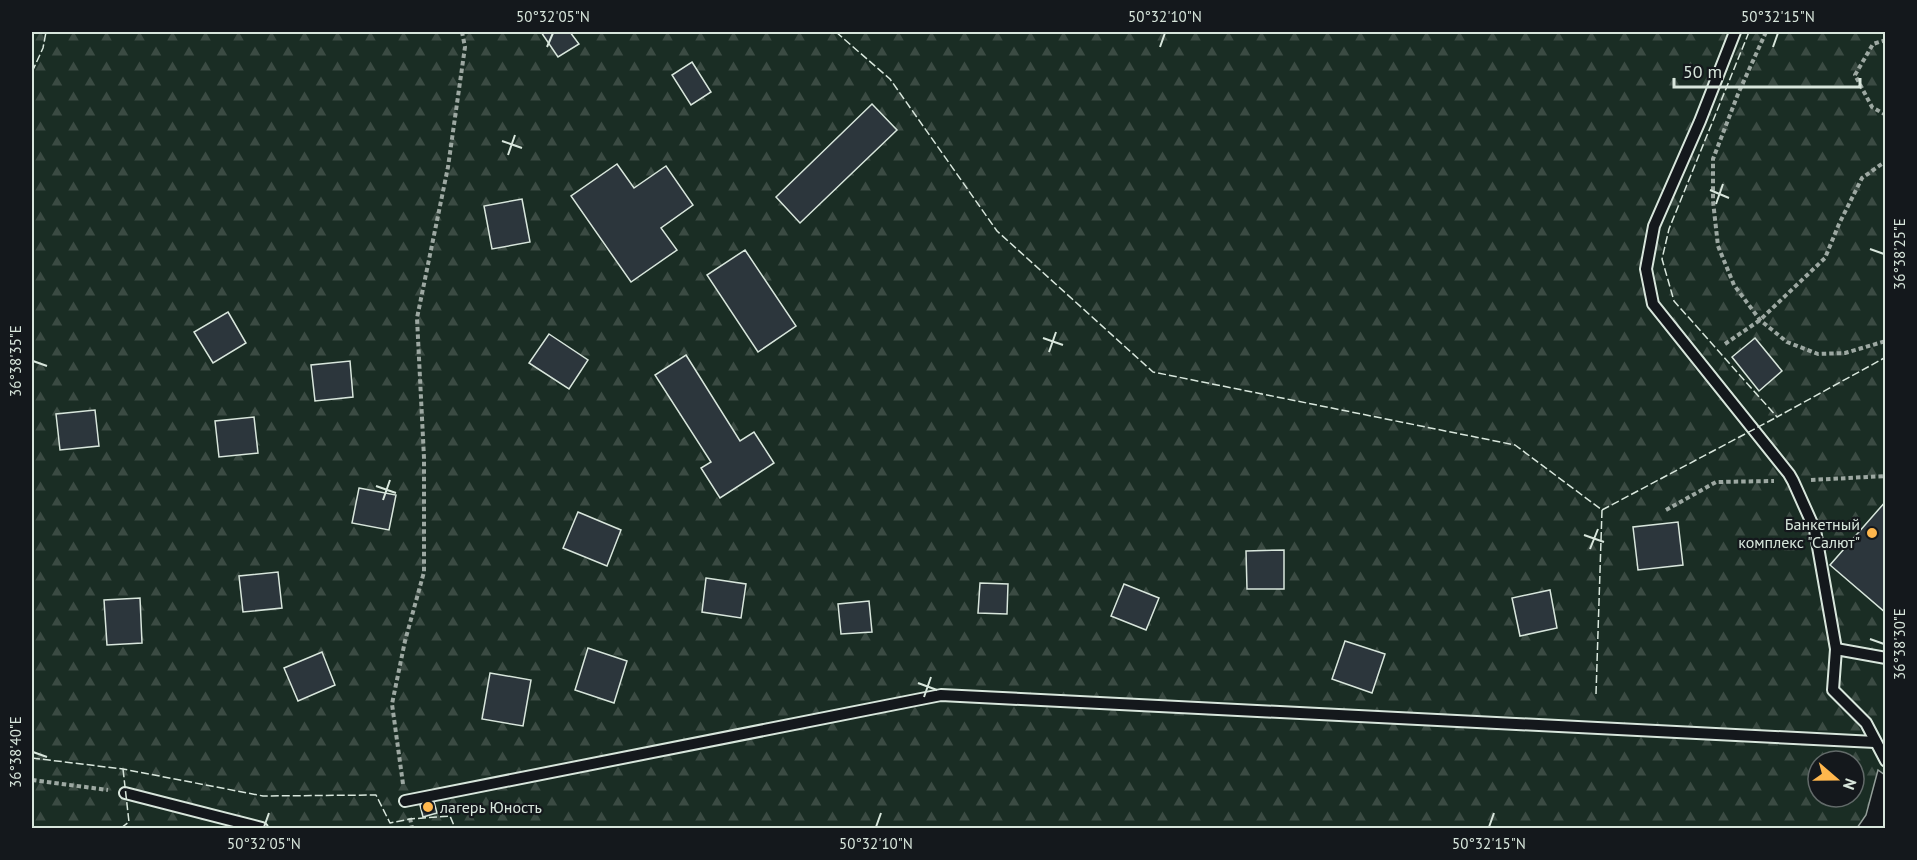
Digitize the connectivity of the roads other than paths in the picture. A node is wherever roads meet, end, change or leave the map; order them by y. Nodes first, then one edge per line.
1 (1735, 32) edge
2 (1836, 649) junction
3 (1886, 658) edge
4 (1875, 742) junction
5 (1886, 761) edge
6 (125, 793) road end
7 (405, 801) road end
8 (262, 828) edge

1 - 2 lane
2 - 3 lane
2 - 4 lane
4 - 5 lane
4 - 7 lane
6 - 8 lane

